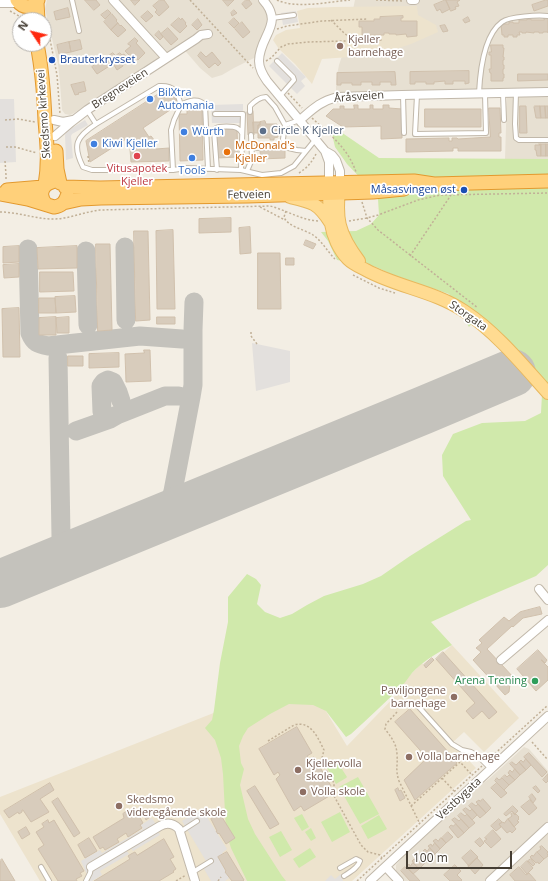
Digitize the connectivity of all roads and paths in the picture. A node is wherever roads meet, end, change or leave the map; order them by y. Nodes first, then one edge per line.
1 (72, 0) edge
2 (113, 0) edge
3 (190, 0) edge
4 (263, 0) edge
5 (277, 0) edge
6 (350, 0) edge
7 (376, 0) edge
8 (412, 0) edge
9 (415, 0) edge
10 (0, 3) edge
11 (27, 3) edge
12 (7, 10) dead end
13 (12, 12) edge
14 (35, 12) edge
15 (294, 15) dead end
16 (548, 16) edge
17 (272, 18) junction
18 (367, 19) dead end
19 (331, 20) junction
20 (275, 30) dead end
21 (80, 31) dead end
22 (208, 34) dead end
23 (383, 40) dead end
24 (354, 41) junction
25 (38, 52) edge
26 (45, 52) edge
27 (51, 52) edge
28 (166, 58) junction
29 (277, 61) dead end
30 (265, 62) dead end
31 (254, 70) dead end
32 (548, 92) edge
33 (503, 93) junction
34 (516, 93) junction
35 (482, 94) junction
36 (403, 95) junction
37 (417, 95) junction
38 (280, 97) junction
39 (182, 105) junction
40 (87, 110) junction
41 (250, 112) dead end
42 (215, 114) dead end
43 (312, 118) dead end
44 (57, 119) junction
45 (5, 120) dead end
46 (74, 120) junction
47 (300, 120) junction
48 (504, 120) dead end
49 (38, 122) dead end
50 (96, 124) junction
51 (285, 125) junction
52 (327, 132) junction
53 (242, 133) junction
54 (404, 133) dead end
55 (251, 135) dead end
56 (54, 136) junction
57 (324, 136) dead end
58 (316, 140) junction
59 (548, 140) edge
60 (6, 147) dead end
61 (284, 147) junction
62 (252, 148) junction
63 (306, 151) junction
64 (39, 154) dead end
65 (316, 154) dead end
66 (5, 161) dead end
67 (208, 169) junction
68 (173, 170) junction
69 (217, 170) junction
70 (241, 170) junction
71 (247, 171) junction
72 (356, 172) dead end
73 (296, 175) dead end
74 (548, 181) edge
75 (62, 185) junction
76 (44, 186) junction
77 (334, 188) junction
78 (2, 189) edge
79 (548, 193) edge
80 (277, 195) junction
81 (451, 195) junction
82 (362, 199) dead end
83 (63, 203) junction
84 (47, 205) junction
85 (259, 207) junction
86 (286, 211) junction
87 (0, 212) edge
88 (367, 218) junction
89 (286, 221) junction
90 (349, 221) dead end
91 (325, 222) junction
92 (337, 261) dead end
93 (368, 271) junction
94 (351, 273) dead end
95 (400, 295) dead end
96 (251, 332) dead end
97 (257, 344) dead end
98 (548, 393) edge
99 (539, 590) dead end
100 (548, 600) edge
101 (548, 620) edge
102 (501, 660) dead end
103 (417, 705) dead end
104 (548, 705) edge
105 (398, 712) dead end
106 (548, 716) edge
107 (526, 736) junction
108 (268, 741) dead end
109 (548, 760) edge
110 (488, 766) junction
111 (472, 775) junction
112 (442, 778) junction
113 (454, 791) junction
114 (411, 806) junction
115 (197, 821) dead end
116 (420, 823) junction
117 (548, 827) edge
118 (180, 832) junction
119 (382, 858) junction
120 (211, 861) dead end
121 (91, 866) joint
122 (40, 867) dead end
123 (386, 867) junction
124 (340, 868) dead end
125 (192, 872) junction
126 (221, 876) dead end
127 (344, 876) dead end
128 (49, 881) edge
129 (86, 881) edge
130 (176, 881) edge
131 (195, 881) edge
132 (218, 881) edge
133 (356, 881) edge
134 (370, 881) edge
135 (399, 881) edge
136 (490, 881) edge

1 - 21 lane
2 - 28 street
3 - 31 path
4 - 17 street
5 - 6 path
7 - 8 path
8 - 9 street
10 - 11 street
11 - 14 highway
12 - 13 path
15 - 17 lane
16 - 35 lane
17 - 38 street
18 - 19 path
19 - 20 path
19 - 24 path
22 - 28 street, Bregneveien
23 - 24 path
24 - 30 path
25 - 76 highway, Skedsmo kirkevei
26 - 44 highway, Skedsmo kirkevei
27 - 44 path
28 - 40 street, Bregneveien
29 - 38 lane
32 - 34 street, Åråsveien
33 - 34 street, Åråsveien
33 - 35 street, Åråsveien
33 - 48 lane
34 - 59 lane
35 - 37 street, Åråsveien
35 - 37 lane
36 - 37 street, Åråsveien
36 - 47 street, Åråsveien
36 - 54 lane
38 - 47 street
39 - 50 lane
39 - 67 lane
39 - 68 lane
40 - 46 street, Bregneveien
40 - 50 lane
41 - 51 lane
42 - 53 lane
43 - 52 path
44 - 46 street
44 - 56 highway, Skedsmo kirkevei
45 - 49 path
46 - 56 street, Bregneveien
47 - 51 lane
47 - 58 street
50 - 68 lane
51 - 61 lane
52 - 57 path
52 - 72 path
53 - 69 lane
53 - 70 lane
55 - 62 lane
56 - 75 highway, Skedsmo kirkevei
58 - 63 lane
58 - 77 street
60 - 64 path
61 - 62 lane
61 - 63 lane
62 - 71 lane
63 - 71 lane
65 - 73 path
66 - 78 path
67 - 68 lane
67 - 69 lane
69 - 70 lane
70 - 71 lane
74 - 77 highway, Fetveien
75 - 76 highway
75 - 77 highway, Fetveien
75 - 83 highway
76 - 78 highway
76 - 84 highway
77 - 80 highway, Fetveien
77 - 91 main road, Storgata
77 - 93 main road, Storgata
78 - 84 highway
79 - 81 path
80 - 83 highway, Fetveien
80 - 91 main road
81 - 88 path
81 - 88 path
82 - 88 path
83 - 84 highway
85 - 86 path
85 - 87 path
85 - 89 path
86 - 89 path
86 - 91 path
88 - 90 path
89 - 92 path
91 - 93 main road, Storgata
93 - 98 main road, Storgata
94 - 95 path
96 - 97 path
99 - 100 street
101 - 102 street
103 - 110 lane
104 - 110 path
105 - 114 path
106 - 107 street, Vestbygata
107 - 109 path
107 - 110 street, Vestbygata
108 - 119 path
110 - 111 path
110 - 123 street, Vestbygata
111 - 112 path
111 - 113 path
112 - 113 path
112 - 114 path
113 - 116 path
114 - 116 path
115 - 118 lane
116 - 119 path
117 - 136 street
118 - 121 street
118 - 125 street
119 - 133 path
120 - 125 lane
121 - 129 lane
122 - 128 lane
123 - 134 street, Vestbygata
123 - 135 street
124 - 127 lane
125 - 130 path
125 - 131 street
126 - 132 path

